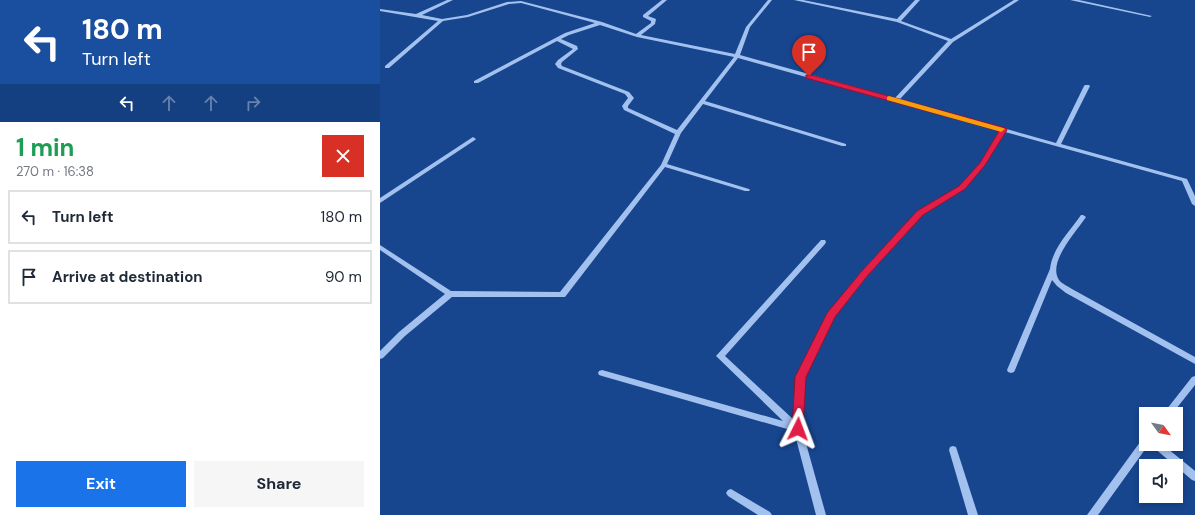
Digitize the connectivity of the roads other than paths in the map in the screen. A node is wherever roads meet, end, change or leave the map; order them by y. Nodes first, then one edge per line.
1 (451, 0) edge
2 (665, 0) edge
3 (770, 0) edge
4 (796, 0) edge
5 (918, 0) edge
6 (1017, 0) edge
7 (1072, 0) edge
8 (380, 10) edge
9 (417, 16) junction
10 (1150, 16) dead end
11 (442, 20) junction
12 (898, 21) junction
13 (600, 23) junction
14 (637, 36) junction
15 (558, 40) junction
16 (951, 41) junction
17 (736, 56) junction
18 (387, 67) dead end
19 (476, 82) dead end
20 (1087, 86) dead end
21 (896, 100) junction
22 (702, 102) junction
23 (1003, 130) junction
24 (678, 133) junction
25 (473, 139) dead end
26 (844, 145) dead end
27 (1058, 145) junction
28 (664, 165) junction
29 (747, 190) dead end
30 (380, 201) edge
31 (1195, 204) edge
32 (1083, 217) dead end
33 (824, 242) dead end
34 (380, 247) edge
35 (1052, 271) junction
36 (450, 294) junction
37 (380, 356) edge
38 (1195, 361) edge
39 (1011, 370) dead end
40 (602, 373) dead end
41 (1195, 378) edge
42 (1172, 407) edge
43 (798, 429) junction
44 (953, 450) dead end
45 (1139, 451) edge
46 (1164, 451) edge
47 (1195, 477) edge
48 (731, 493) dead end
49 (767, 515) edge
50 (820, 515) edge
51 (973, 515) edge
52 (1092, 515) edge

1 - 9 street
2 - 14 street
3 - 17 street
4 - 12 street
5 - 12 street
6 - 16 street
7 - 10 street
8 - 9 street
9 - 11 street
11 - 13 street
11 - 18 street
12 - 16 street
13 - 14 street
13 - 15 street
14 - 17 street
15 - 19 street
15 - 24 street
16 - 21 street
17 - 21 street
17 - 22 street
20 - 27 street
21 - 23 street
22 - 24 street
22 - 26 street
23 - 27 street
23 - 43 street
24 - 28 street
25 - 30 street
27 - 31 street
28 - 29 street
28 - 36 street
32 - 35 street
33 - 43 street
34 - 36 street
35 - 38 street
35 - 39 street
36 - 37 street
40 - 43 street
41 - 42 street
43 - 50 street
44 - 51 street
45 - 52 street
46 - 47 street
48 - 49 street

